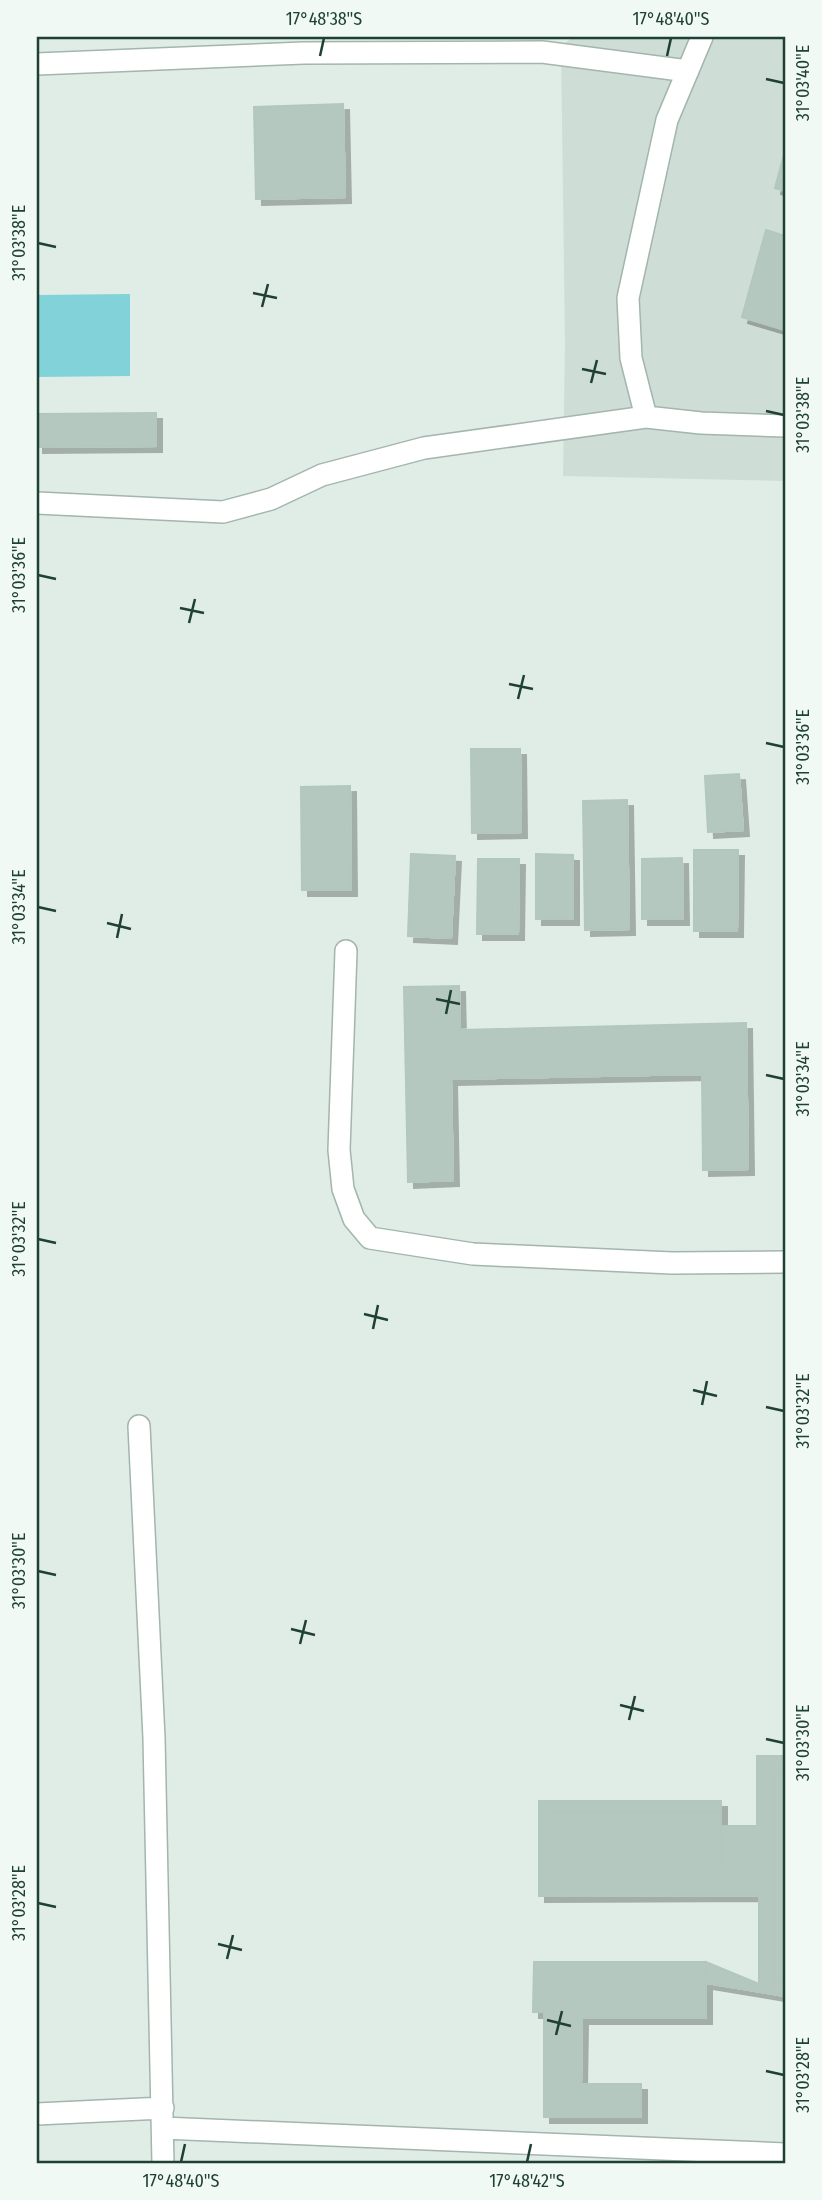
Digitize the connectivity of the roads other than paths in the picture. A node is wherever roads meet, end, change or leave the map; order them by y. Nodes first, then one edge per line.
1 (702, 37) edge
2 (37, 64) edge
3 (688, 71) junction
4 (646, 417) junction
5 (785, 426) edge
6 (37, 503) edge
7 (346, 951) dead end
8 (785, 1262) edge
9 (139, 1426) dead end
10 (37, 2114) edge
11 (163, 2118) junction
12 (785, 2154) edge
13 (163, 2163) edge

1 - 3 street
2 - 3 street
3 - 4 street
4 - 5 street
4 - 6 street
7 - 8 street
9 - 11 street
10 - 11 street
11 - 12 street
11 - 13 street

